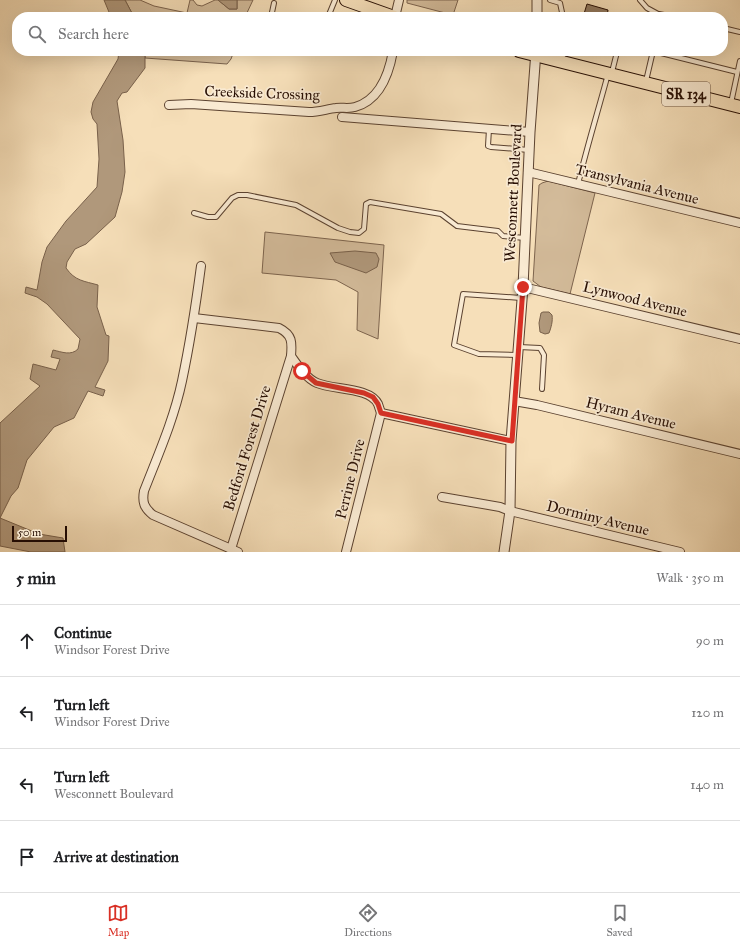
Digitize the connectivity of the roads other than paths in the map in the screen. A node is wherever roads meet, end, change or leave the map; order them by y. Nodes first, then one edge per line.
1 (335, 0) edge
2 (346, 0) edge
3 (399, 0) edge
4 (538, 0) edge
5 (550, 0) edge
6 (640, 0) edge
7 (274, 3) dead end
8 (272, 12) edge
9 (330, 12) edge
10 (380, 12) edge
11 (395, 12) edge
12 (537, 12) edge
13 (562, 12) edge
14 (654, 12) edge
15 (728, 29) edge
16 (740, 32) edge
17 (392, 56) edge
18 (536, 56) edge
19 (616, 56) edge
20 (652, 56) edge
21 (673, 56) edge
22 (563, 57) edge
23 (740, 61) edge
24 (737, 72) junction
25 (610, 74) junction
26 (646, 83) junction
27 (169, 105) dead end
28 (735, 106) edge
29 (342, 117) dead end
30 (488, 129) junction
31 (530, 132) junction
32 (529, 150) junction
33 (528, 172) junction
34 (578, 184) junction
35 (194, 213) dead end
36 (740, 224) edge
37 (525, 238) junction
38 (201, 266) dead end
39 (523, 287) junction
40 (522, 298) junction
41 (194, 318) junction
42 (740, 339) edge
43 (518, 351) junction
44 (291, 356) junction
45 (542, 389) dead end
46 (514, 401) junction
47 (381, 413) junction
48 (512, 441) junction
49 (740, 454) edge
50 (442, 497) dead end
51 (510, 511) junction
52 (234, 550) edge
53 (346, 552) edge
54 (504, 552) edge
55 (680, 552) edge

1 - 9 lane
2 - 10 main road
3 - 11 street
4 - 12 street
5 - 13 lane
6 - 14 lane
7 - 8 lane
15 - 16 lane
17 - 27 street, Creekside Crossing
18 - 31 street, Wesconnett Boulevard
19 - 25 lane
20 - 26 lane
21 - 24 lane
22 - 25 main road, SR 134
23 - 24 lane
24 - 28 lane
25 - 26 main road, SR 134
25 - 34 lane
26 - 28 main road, SR 134
29 - 30 street
30 - 31 street
30 - 32 lane
31 - 32 street, Wesconnett Boulevard
32 - 33 street, Wesconnett Boulevard
33 - 34 street, Transylvania Avenue
33 - 37 street, Wesconnett Boulevard
34 - 36 street, Transylvania Avenue
35 - 37 lane
37 - 39 street, Wesconnett Boulevard
38 - 41 street
39 - 40 street, Wesconnett Boulevard
39 - 42 street, Lynwood Avenue
40 - 43 street, Wesconnett Boulevard
40 - 43 lane
41 - 44 street
41 - 52 street
43 - 45 lane
43 - 46 street, Wesconnett Boulevard
44 - 47 street
44 - 52 street, Bedford Forest Drive
46 - 48 street, Wesconnett Boulevard
46 - 49 street, Hyram Avenue
47 - 48 street
47 - 53 street, Perrine Drive
48 - 51 street, Wesconnett Boulevard
50 - 51 street, Dorminy Avenue
51 - 54 street, Wesconnett Boulevard
51 - 55 street, Dorminy Avenue

